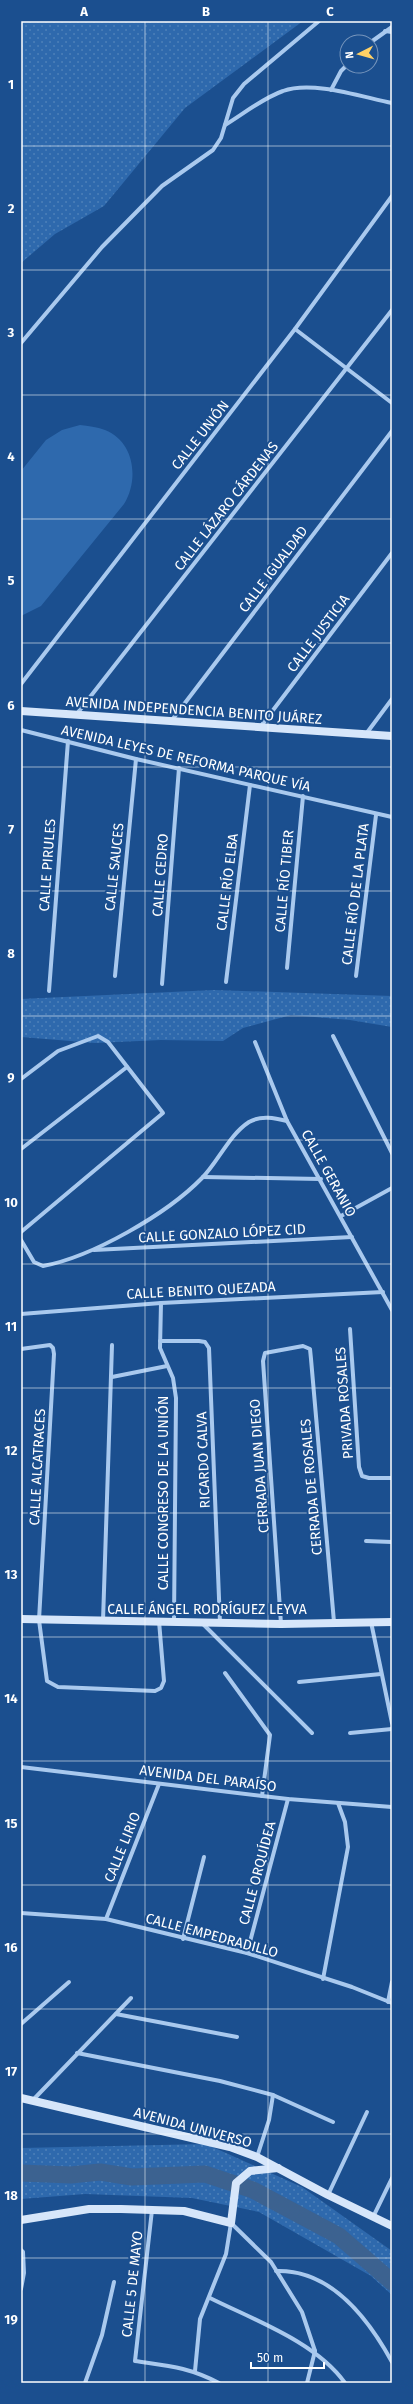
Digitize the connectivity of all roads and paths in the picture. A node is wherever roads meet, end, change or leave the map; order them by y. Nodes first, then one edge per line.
1 (318, 21) edge
2 (392, 26) edge
3 (385, 31) junction
4 (392, 32) edge
5 (379, 36) edge
6 (339, 74) edge
7 (330, 90) junction
8 (392, 103) edge
9 (225, 125) junction
10 (392, 196) edge
11 (392, 310) edge
12 (295, 329) junction
13 (21, 343) edge
14 (347, 370) junction
15 (392, 403) edge
16 (392, 431) edge
17 (392, 554) edge
18 (21, 684) edge
19 (392, 699) edge
20 (21, 711) edge
21 (76, 715) junction
22 (172, 721) junction
23 (261, 726) junction
24 (21, 730) edge
25 (366, 735) junction
26 (392, 736) edge
27 (68, 742) junction
28 (136, 759) junction
29 (179, 768) junction
30 (250, 786) junction
31 (303, 796) junction
32 (376, 815) junction
33 (392, 817) edge
34 (287, 968) dead end
35 (115, 976) dead end
36 (356, 976) dead end
37 (226, 982) dead end
38 (162, 984) dead end
39 (49, 991) dead end
40 (333, 1036) dead end
41 (255, 1042) dead end
42 (127, 1067) junction
43 (21, 1080) edge
44 (288, 1121) junction
45 (21, 1150) edge
46 (392, 1153) edge
47 (203, 1177) junction
48 (321, 1180) junction
49 (392, 1188) edge
50 (340, 1216) junction
51 (21, 1232) edge
52 (352, 1237) junction
53 (21, 1240) edge
54 (92, 1250) junction
55 (383, 1292) junction
56 (161, 1303) junction
57 (392, 1310) edge
58 (21, 1314) edge
59 (350, 1328) dead end
60 (160, 1341) junction
61 (112, 1345) dead end
62 (21, 1349) edge
63 (310, 1349) joint
64 (167, 1366) junction
65 (112, 1377) junction
66 (392, 1478) edge
67 (366, 1541) dead end
68 (392, 1542) edge
69 (21, 1619) edge
70 (39, 1620) junction
71 (159, 1621) junction
72 (103, 1622) junction
73 (174, 1622) junction
74 (202, 1622) junction
75 (334, 1622) junction
76 (370, 1622) junction
77 (392, 1622) edge
78 (220, 1624) junction
79 (281, 1624) junction
80 (225, 1673) dead end
81 (381, 1674) junction
82 (299, 1682) dead end
83 (392, 1720) edge
84 (392, 1729) edge
85 (312, 1733) dead end
86 (350, 1733) dead end
87 (21, 1767) edge
88 (159, 1784) junction
89 (262, 1796) junction
90 (288, 1799) junction
91 (338, 1803) junction
92 (392, 1807) edge
93 (204, 1857) dead end
94 (21, 1913) edge
95 (106, 1919) junction
96 (183, 1939) junction
97 (247, 1953) junction
98 (323, 1979) junction
99 (69, 1982) dead end
100 (392, 1982) edge
101 (130, 1998) dead end
102 (390, 2002) edge
103 (116, 2014) junction
104 (21, 2024) edge
105 (237, 2037) dead end
106 (77, 2053) junction
107 (273, 2095) junction
108 (21, 2098) edge
109 (33, 2100) junction
110 (367, 2112) dead end
111 (334, 2122) dead end
112 (257, 2157) junction
113 (278, 2168) junction
114 (392, 2178) edge
115 (328, 2195) junction
116 (152, 2210) junction
117 (374, 2215) junction
118 (21, 2220) edge
119 (231, 2223) junction
120 (392, 2226) edge
121 (21, 2250) edge
122 (276, 2270) junction
123 (114, 2282) dead end
124 (21, 2289) edge
125 (210, 2298) junction
126 (315, 2351) junction
127 (392, 2362) edge
128 (195, 2371) junction
129 (85, 2383) edge
130 (219, 2383) edge
131 (307, 2383) edge
132 (345, 2383) edge

1 - 9 street
2 - 3 street
3 - 4 street
3 - 5 street
6 - 7 street
7 - 8 street
7 - 9 street
9 - 13 street
10 - 12 street, CALLE UNIÓN
11 - 14 street, CALLE LÁZARO CÁRDENAS
12 - 14 street
12 - 18 street, CALLE UNIÓN
14 - 15 street
14 - 21 street, CALLE LÁZARO CÁRDENAS
16 - 22 street, CALLE IGUALDAD
17 - 23 street, CALLE JUSTICIA
19 - 25 street
20 - 21 street, AVENIDA INDEPENDENCIA BENITO JUÁREZ
21 - 22 street, AVENIDA INDEPENDENCIA BENITO JUÁREZ
22 - 23 street, AVENIDA INDEPENDENCIA BENITO JUÁREZ
23 - 25 street, AVENIDA INDEPENDENCIA BENITO JUÁREZ
24 - 27 street, AVENIDA LEYES DE REFORMA PARQUE VÍA
25 - 26 street, AVENIDA INDEPENDENCIA BENITO JUÁREZ
27 - 28 street, AVENIDA LEYES DE REFORMA PARQUE VÍA
27 - 39 street, CALLE PIRULES
28 - 29 street, AVENIDA LEYES DE REFORMA PARQUE VÍA
28 - 35 street, CALLE SAUCES
29 - 30 street, AVENIDA LEYES DE REFORMA PARQUE VÍA
29 - 38 street, CALLE CEDRO
30 - 31 street, AVENIDA LEYES DE REFORMA PARQUE VÍA
30 - 37 street, CALLE RÍO ELBA
31 - 32 street, AVENIDA LEYES DE REFORMA PARQUE VÍA
31 - 34 street, CALLE RÍO TIBER
32 - 33 street, AVENIDA LEYES DE REFORMA PARQUE VÍA
32 - 36 street, CALLE RÍO DE LA PLATA
40 - 46 street
41 - 44 street, CALLE GERANIO
42 - 43 street
42 - 45 street
42 - 51 street
44 - 47 street
44 - 48 street, CALLE GERANIO
47 - 48 street
47 - 54 street
48 - 50 street, CALLE GERANIO
49 - 50 street
50 - 52 street, CALLE GERANIO
52 - 54 street, CALLE GONZALO LÓPEZ CID
52 - 55 street, CALLE GERANIO
53 - 54 street
55 - 56 street, CALLE BENITO QUEZADA
55 - 57 street, CALLE GERANIO
56 - 58 street, CALLE BENITO QUEZADA
56 - 60 street, CALLE CONGRESO DE LA UNIÓN
59 - 66 street, PRIVADA ROSALES
60 - 64 street, CALLE CONGRESO DE LA UNIÓN
60 - 78 street, RICARDO CALVA
61 - 65 street
62 - 70 street, CALLE ALCATRACES
63 - 75 street, CERRADA DE ROSALES
63 - 79 street, CERRADA JUAN DIEGO
64 - 65 street
64 - 73 street, CALLE CONGRESO DE LA UNIÓN
65 - 72 street
67 - 68 street
69 - 70 street, CALLE ÁNGEL RODRÍGUEZ LEYVA
70 - 71 street
70 - 72 street, CALLE ÁNGEL RODRÍGUEZ LEYVA
71 - 72 street, CALLE ÁNGEL RODRÍGUEZ LEYVA
71 - 73 street, CALLE ÁNGEL RODRÍGUEZ LEYVA
73 - 74 street, CALLE ÁNGEL RODRÍGUEZ LEYVA
74 - 78 street, CALLE ÁNGEL RODRÍGUEZ LEYVA
74 - 85 street
75 - 76 street, CALLE ÁNGEL RODRÍGUEZ LEYVA
75 - 79 street, CALLE ÁNGEL RODRÍGUEZ LEYVA
76 - 77 street, CALLE ÁNGEL RODRÍGUEZ LEYVA
76 - 81 street
78 - 79 street, CALLE ÁNGEL RODRÍGUEZ LEYVA
80 - 89 street
81 - 82 street
81 - 83 street
84 - 86 street
87 - 88 street, AVENIDA DEL PARAÍSO
88 - 89 street, AVENIDA DEL PARAÍSO
88 - 95 street, CALLE LIRIO
89 - 90 street, AVENIDA DEL PARAÍSO
90 - 91 street, AVENIDA DEL PARAÍSO
90 - 97 street, CALLE ORQUÍDEA
91 - 92 street, AVENIDA DEL PARAÍSO
91 - 98 street
93 - 96 street
94 - 95 street, CALLE EMPEDRADILLO
95 - 96 street, CALLE EMPEDRADILLO
96 - 97 street, CALLE EMPEDRADILLO
97 - 98 street, CALLE EMPEDRADILLO
98 - 102 street, CALLE EMPEDRADILLO
99 - 104 street
100 - 102 street
101 - 103 street
103 - 105 street
103 - 106 street
106 - 107 street
106 - 109 street
107 - 111 street
107 - 112 street
108 - 109 street, AVENIDA UNIVERSO
109 - 112 street, AVENIDA UNIVERSO
110 - 115 street
112 - 113 street, AVENIDA UNIVERSO
113 - 115 street, AVENIDA UNIVERSO
113 - 119 street
114 - 117 street
115 - 117 street, AVENIDA UNIVERSO
116 - 118 street
116 - 119 street
116 - 128 street, CALLE 5 DE MAYO
117 - 120 street, AVENIDA UNIVERSO
119 - 122 street
119 - 125 street
121 - 124 street
122 - 126 street
122 - 127 street
123 - 129 street
125 - 126 street
125 - 128 street
126 - 131 street
126 - 132 street
128 - 130 street

